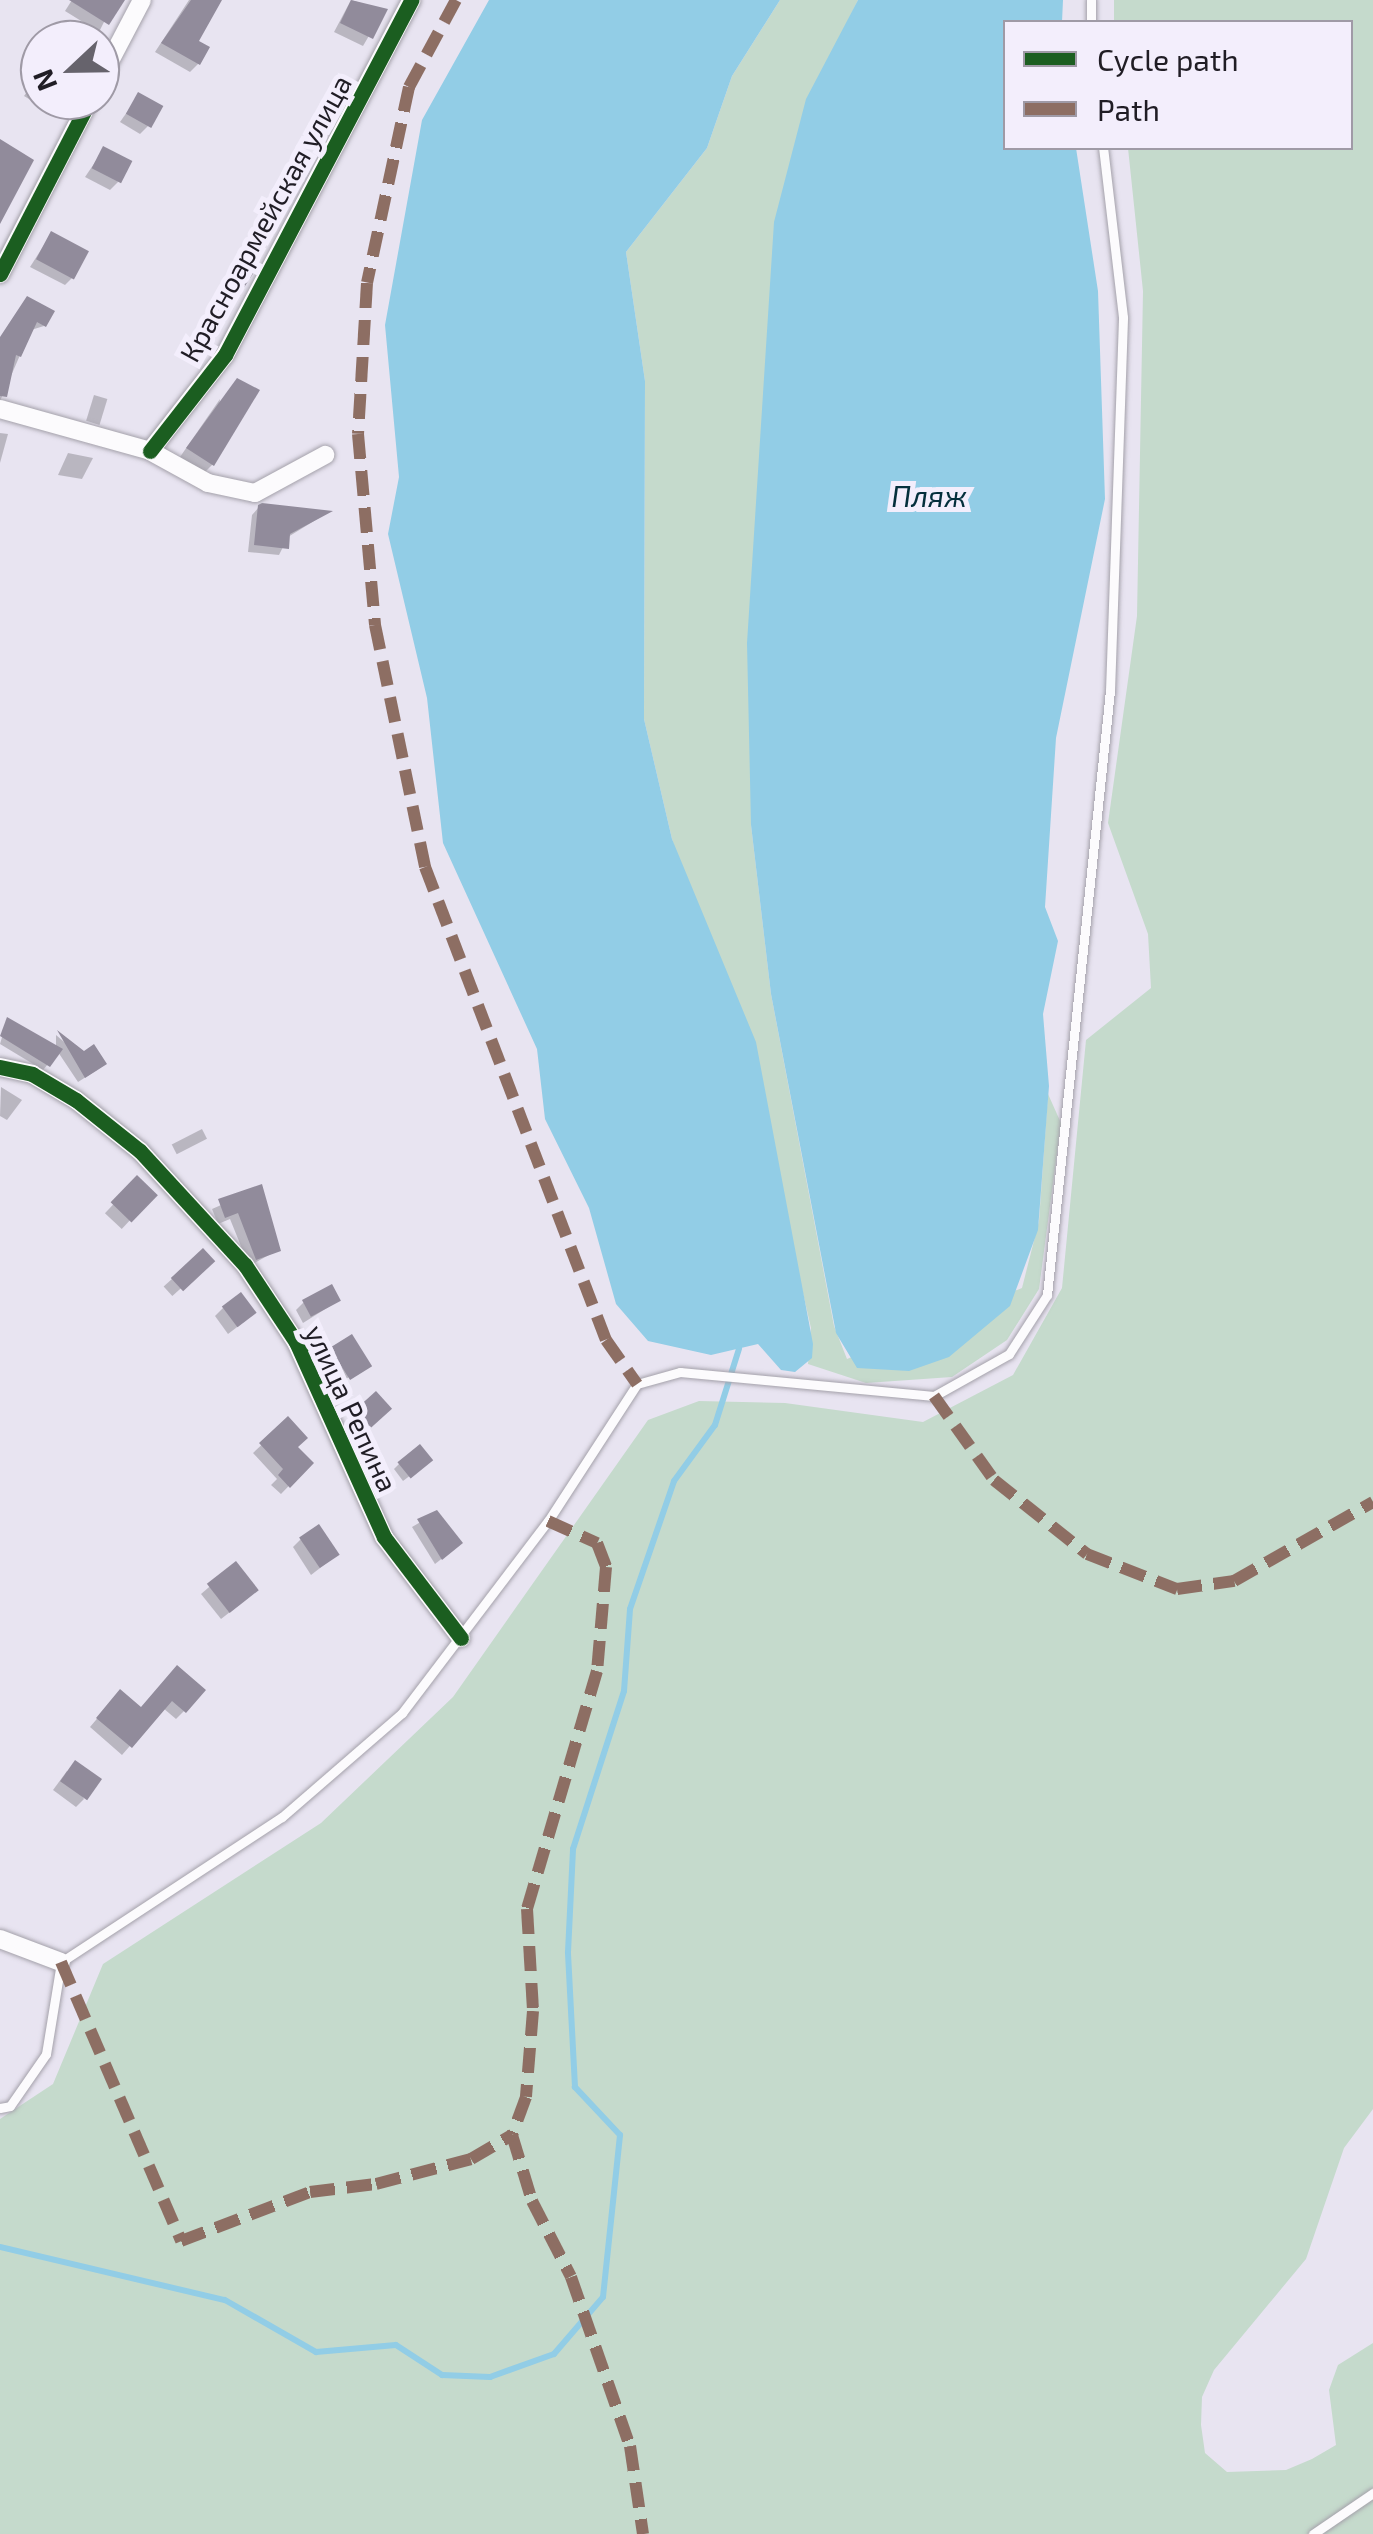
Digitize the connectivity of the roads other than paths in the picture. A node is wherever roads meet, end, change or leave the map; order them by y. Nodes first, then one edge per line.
1 (142, 0) edge
2 (410, 0) edge
3 (120, 42) edge
4 (80, 120) edge
5 (1103, 150) edge
6 (0, 274) edge
7 (0, 409) edge
8 (150, 451) junction
9 (326, 456) dead end
10 (0, 1067) edge
11 (461, 1638) junction
12 (0, 1939) edge
13 (61, 1962) junction
14 (0, 2108) edge
15 (1373, 2493) edge
16 (1313, 2534) edge

1 - 3 street
2 - 8 street, Красноармейская улица
4 - 6 street
5 - 11 lane
7 - 8 street
8 - 9 street
10 - 11 street, улица Репина
11 - 13 lane
12 - 13 street
13 - 14 lane
15 - 16 lane

